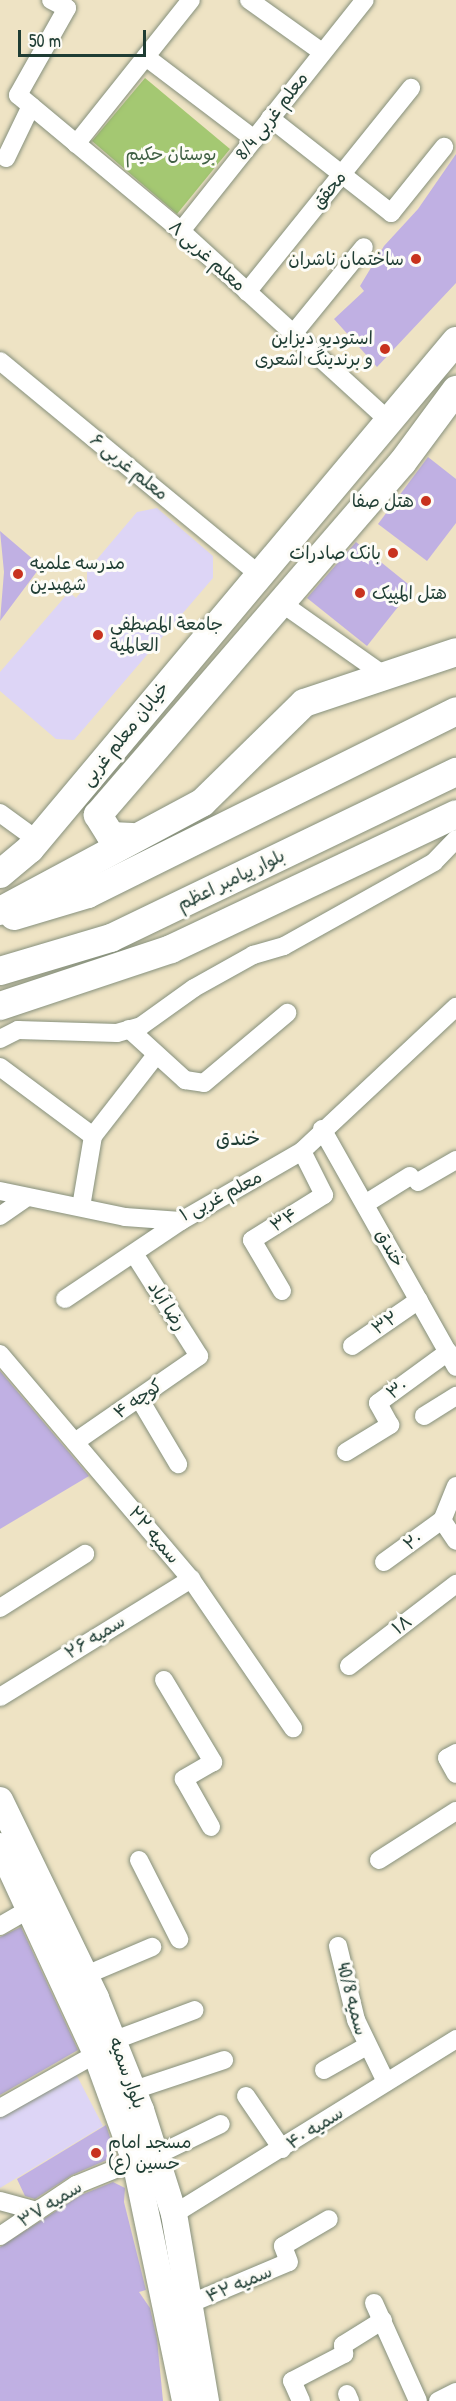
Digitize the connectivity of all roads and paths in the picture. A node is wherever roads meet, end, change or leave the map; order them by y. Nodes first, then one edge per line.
1 (51, 0) edge
2 (191, 0) edge
3 (249, 0) edge
4 (365, 0) edge
5 (322, 52) junction
6 (146, 57) junction
7 (411, 88) dead end
8 (25, 100) junction
9 (270, 118) junction
10 (254, 139) junction
11 (76, 144) junction
12 (444, 147) dead end
13 (6, 158) dead end
14 (340, 176) junction
15 (181, 231) junction
16 (364, 247) dead end
17 (247, 292) junction
18 (293, 334) junction
19 (456, 341) edge
20 (0, 362) edge
21 (456, 390) edge
22 (390, 422) junction
23 (257, 573) junction
24 (283, 604) junction
25 (456, 652) edge
26 (379, 671) junction
27 (456, 711) edge
28 (456, 772) edge
29 (87, 780) junction
30 (105, 807) junction
31 (0, 813) edge
32 (456, 814) edge
33 (132, 837) junction
34 (456, 839) edge
35 (37, 840) junction
36 (0, 874) edge
37 (0, 911) edge
38 (0, 921) edge
39 (0, 971) edge
40 (0, 1006) edge
41 (456, 1007) edge
42 (287, 1013) dead end
43 (129, 1029) junction
44 (0, 1039) edge
45 (156, 1055) junction
46 (0, 1067) edge
47 (322, 1129) junction
48 (93, 1136) junction
49 (302, 1151) junction
50 (456, 1160) edge
51 (0, 1191) edge
52 (27, 1197) junction
53 (365, 1204) junction
54 (81, 1207) junction
55 (0, 1215) edge
56 (181, 1221) junction
57 (135, 1255) junction
58 (282, 1291) dead end
59 (65, 1299) dead end
60 (419, 1300) junction
61 (352, 1346) dead end
62 (0, 1354) edge
63 (199, 1356) joint
64 (452, 1359) edge
65 (456, 1396) edge
66 (140, 1398) junction
67 (424, 1416) dead end
68 (75, 1442) junction
69 (346, 1452) dead end
70 (178, 1464) dead end
71 (456, 1486) edge
72 (442, 1520) junction
73 (456, 1541) edge
74 (85, 1554) dead end
75 (384, 1562) dead end
76 (190, 1579) junction
77 (456, 1584) edge
78 (0, 1608) edge
79 (349, 1666) dead end
80 (164, 1680) dead end
81 (0, 1697) edge
82 (293, 1728) dead end
83 (451, 1755) edge
84 (456, 1774) edge
85 (0, 1800) edge
86 (456, 1811) edge
87 (212, 1827) dead end
88 (0, 1846) edge
89 (139, 1860) dead end
90 (379, 1860) dead end
91 (30, 1909) junction
92 (0, 1926) edge
93 (179, 1940) dead end
94 (339, 1946) dead end
95 (152, 1947) dead end
96 (86, 1975) junction
97 (195, 2010) dead end
98 (456, 2039) edge
99 (106, 2047) junction
100 (365, 2047) junction
101 (224, 2060) dead end
102 (324, 2070) dead end
103 (386, 2082) junction
104 (134, 2090) junction
105 (246, 2096) dead end
106 (0, 2108) edge
107 (220, 2124) dead end
108 (282, 2149) junction
109 (145, 2159) junction
110 (0, 2201) edge
111 (37, 2211) junction
112 (174, 2214) junction
113 (329, 2220) dead end
114 (0, 2236) edge
115 (374, 2303) dead end
116 (189, 2304) junction
117 (383, 2320) junction
118 (456, 2392) edge
119 (185, 2401) edge
120 (206, 2401) edge
121 (301, 2401) edge
122 (418, 2401) edge
123 (438, 2401) edge

1 - 8 street
2 - 6 street
3 - 5 street
4 - 5 street, معلم غربی 8/4
5 - 9 street, معلم غربی 8/4
6 - 10 street
6 - 11 street
7 - 14 street, محقق
8 - 11 street, معلم غربی ۸
8 - 13 street
9 - 10 street, معلم غربی 8/4
9 - 14 street
10 - 15 street, معلم غربی 8/4
11 - 15 street, معلم غربی ۸
12 - 14 street
14 - 17 street, محقق
15 - 17 street, معلم غربی ۸
16 - 18 street
17 - 18 street, معلم غربی ۸
18 - 22 street, معلم غربی ۸
19 - 22 main road, خیابان معلم غربی
20 - 23 street, معلم غربی ۶
21 - 24 main road, خیابان معلم غربی
22 - 23 main road, خیابان معلم غربی
23 - 29 main road, خیابان معلم غربی
24 - 26 street
24 - 30 main road, خیابان معلم غربی
25 - 26 main road
26 - 33 main road
27 - 38 main road
28 - 39 main road, بلوار پیامبر اعظم
29 - 30 main road
29 - 35 main road, خیابان معلم غربی
30 - 33 main road
31 - 35 street
32 - 40 main road
33 - 37 main road
34 - 43 street
35 - 36 main road, خیابان معلم غربی
41 - 47 street, معلم غربی ۱
42 - 45 street
43 - 44 street
43 - 45 street
45 - 48 street
46 - 48 street
47 - 49 street, معلم غربی ۱
47 - 53 street, خندق
48 - 54 street
49 - 56 street, معلم غربی ۱
49 - 58 street, ۳۴
50 - 53 street
51 - 52 street, معلم غربی ۱
52 - 54 street, معلم غربی ۱
52 - 55 street
53 - 60 street, خندق
54 - 56 street, معلم غربی ۱
56 - 57 street
57 - 59 street
57 - 63 street, رضا آباد
60 - 61 street, ۳۲
60 - 64 street, خندق
62 - 68 street, سمیه ۲۲
63 - 66 street, کوچه ۴
64 - 69 street, ۳۰
65 - 67 street
66 - 68 street, کوچه ۴
66 - 70 street
68 - 76 street, سمیه ۲۲
71 - 72 street
72 - 73 street
72 - 75 street, ۲۰
74 - 78 street
76 - 81 street, سمیه ۲۶
76 - 82 street, سمیه ۲۲
77 - 79 street, ۱۸
80 - 87 street
83 - 84 street
85 - 96 main road, بلوار سمیه
86 - 90 street
88 - 91 main road, بلوار سمیه
89 - 93 street
91 - 92 street
91 - 99 main road, بلوار سمیه
94 - 100 street, سمیه 40/8
95 - 96 street
96 - 99 main road, بلوار سمیه
97 - 99 street
98 - 103 street, سمیه ۴۰
99 - 104 main road, بلوار سمیه
99 - 106 street
99 - 109 main road, بلوار سمیه
100 - 102 street
100 - 103 street, سمیه 40/8
101 - 104 street
103 - 108 street, سمیه ۴۰
104 - 109 main road, بلوار سمیه
105 - 108 street
107 - 109 street, سمیه ۳۷
108 - 112 street, سمیه ۴۰
109 - 111 street, سمیه ۳۷
109 - 112 main road, بلوار سمیه
109 - 119 main road, بلوار سمیه
110 - 111 street
111 - 114 street, سمیه ۳۷
112 - 116 main road, بلوار سمیه
113 - 116 street, سمیه ۴۲
115 - 117 street
116 - 120 main road, بلوار سمیه
117 - 121 street
117 - 122 street
118 - 123 street

